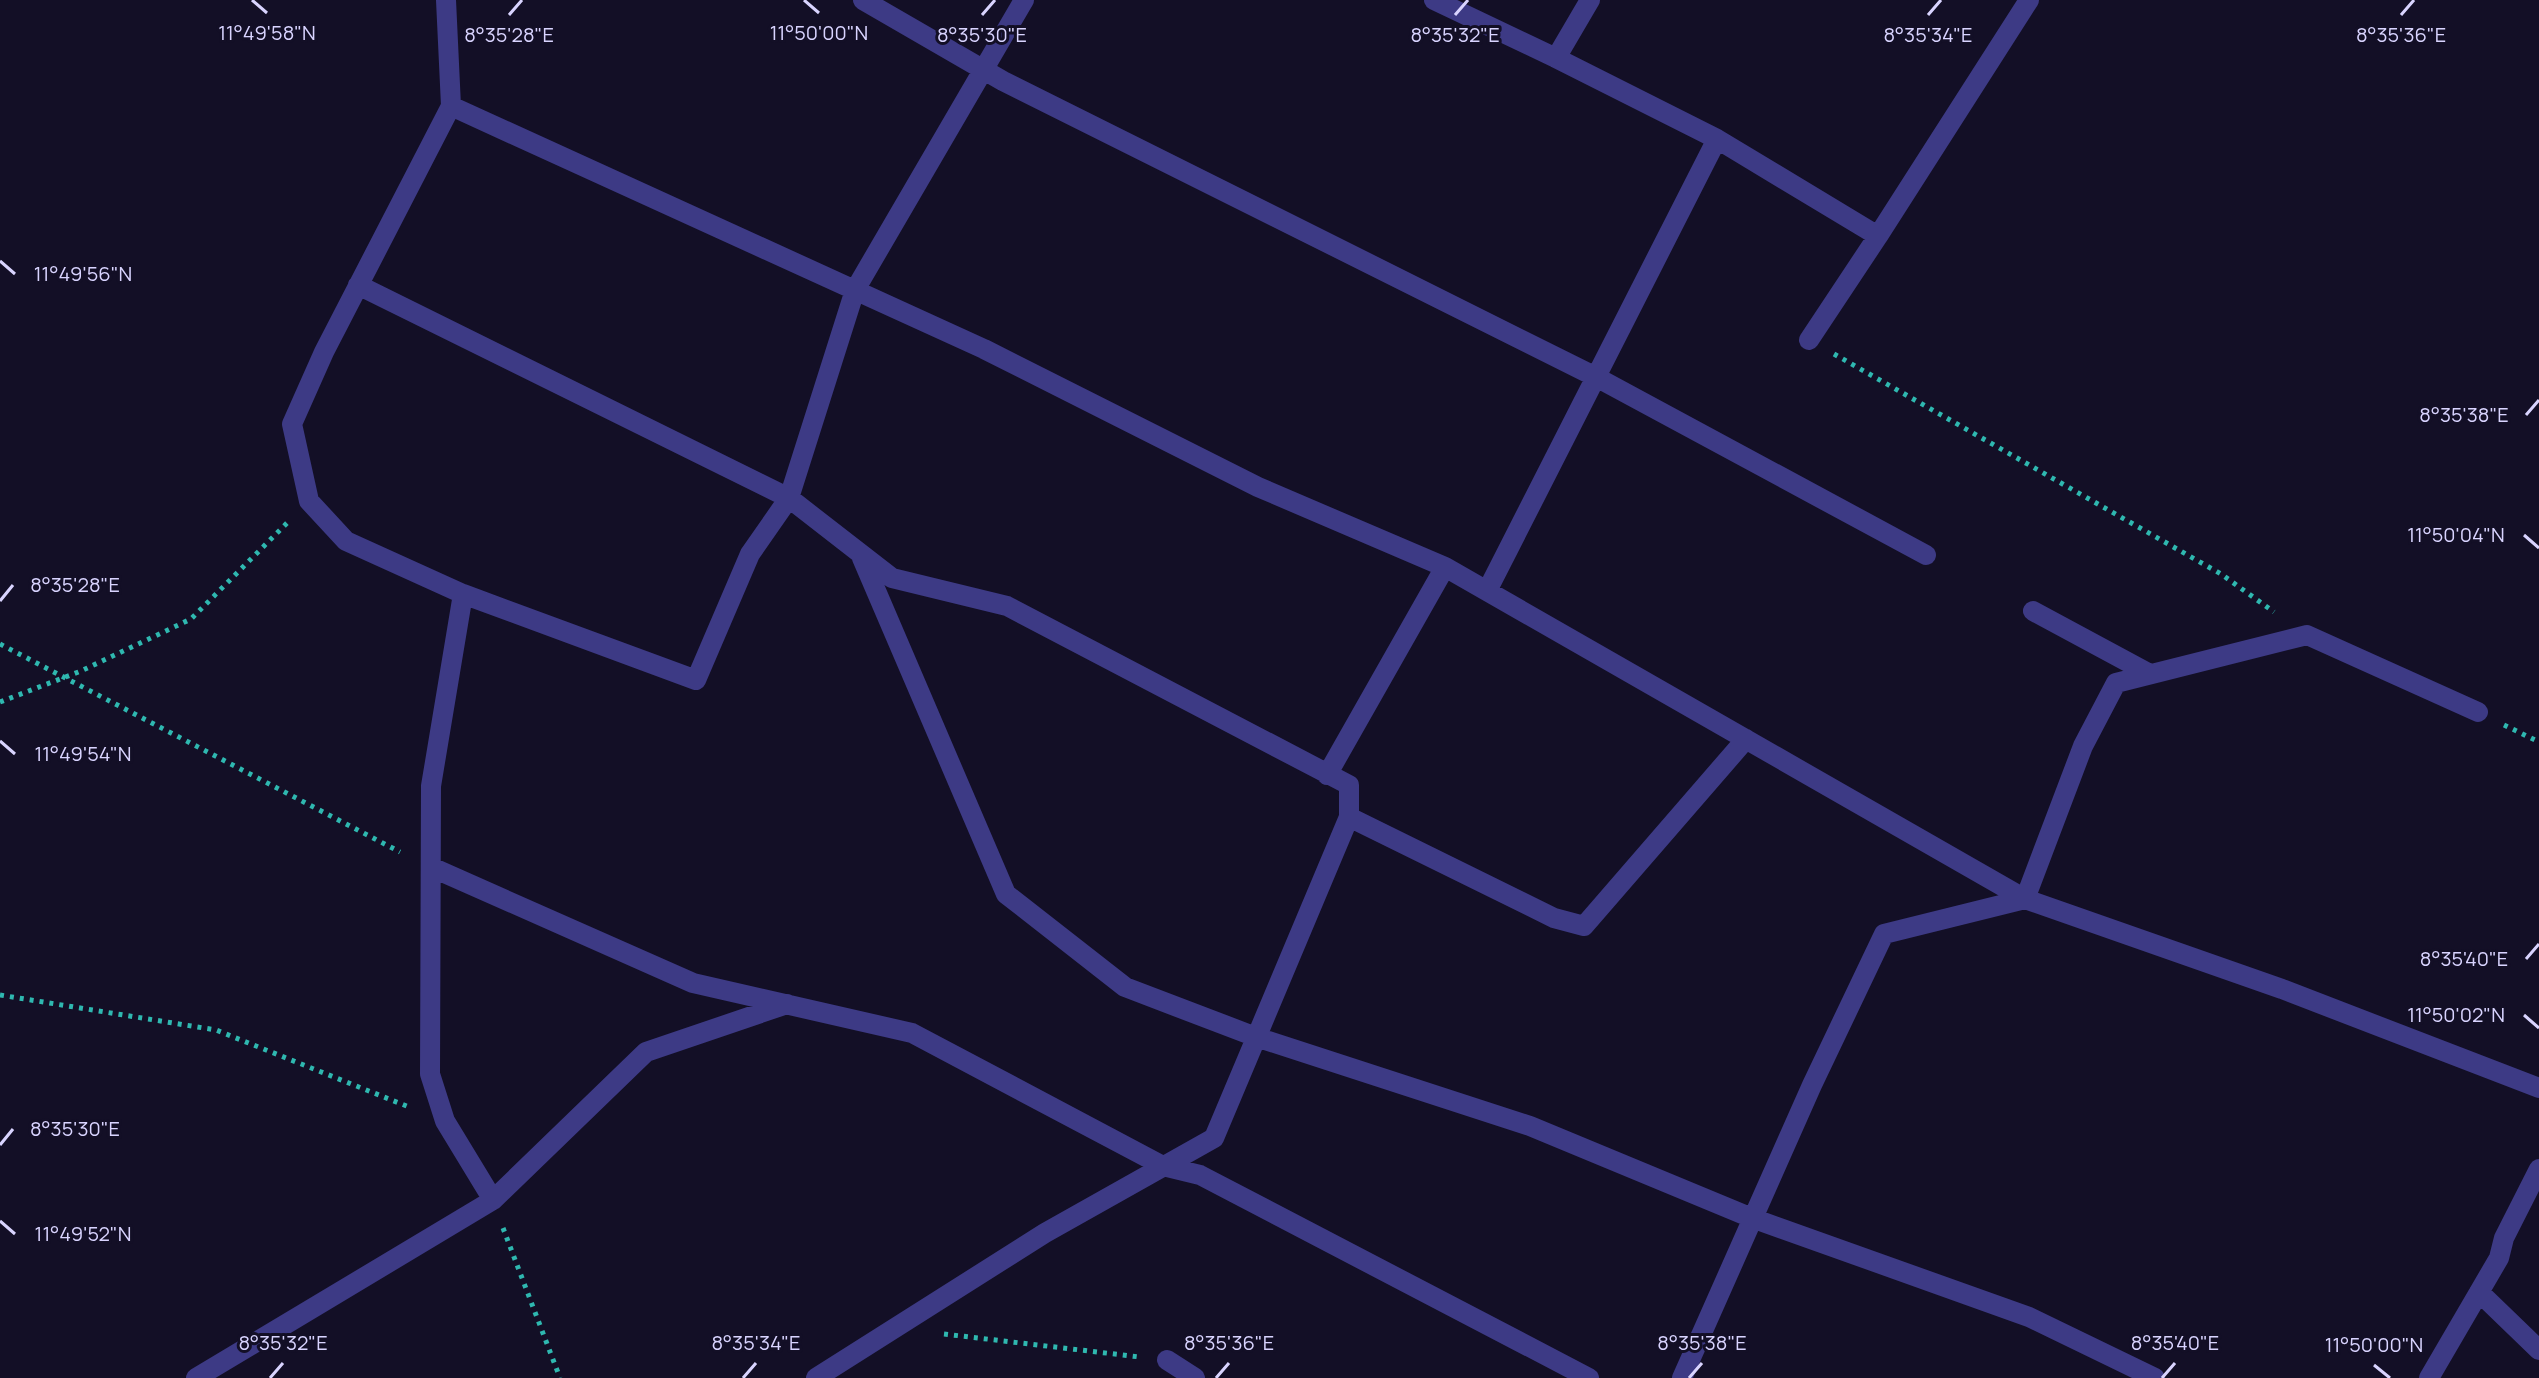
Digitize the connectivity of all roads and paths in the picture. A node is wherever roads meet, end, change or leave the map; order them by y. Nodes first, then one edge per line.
1 (446, 0) edge
2 (863, 0) edge
3 (1024, 0) edge
4 (1434, 0) edge
5 (1590, 0) edge
6 (2029, 0) edge
7 (1556, 58) junction
8 (983, 69) junction
9 (451, 106) junction
10 (1717, 139) junction
11 (1878, 236) junction
12 (358, 285) junction
13 (855, 290) junction
14 (1809, 340) joint
15 (1596, 377) junction
16 (789, 498) junction
17 (309, 501) junction
18 (861, 554) junction
19 (1926, 555) dead end
20 (1445, 567) junction
21 (1487, 591) junction
22 (463, 594) junction
23 (2033, 611) dead end
24 (2307, 635) junction
25 (0, 644) edge
26 (2150, 674) junction
27 (63, 677) junction
28 (0, 702) edge
29 (2478, 712) joint
30 (1746, 739) junction
31 (2539, 742) edge
32 (1327, 775) junction
33 (1349, 817) junction
34 (431, 867) junction
35 (2025, 899) junction
36 (0, 995) edge
37 (787, 1004) junction
38 (1256, 1037) junction
39 (2539, 1088) edge
40 (445, 1121) junction
41 (1163, 1166) junction
42 (2539, 1169) edge
43 (493, 1200) junction
44 (1752, 1218) junction
45 (2479, 1292) junction
46 (895, 1328) junction
47 (2539, 1350) edge
48 (1167, 1360) joint
49 (196, 1378) edge
50 (560, 1378) edge
51 (816, 1378) edge
52 (1195, 1378) edge
53 (1589, 1378) edge
54 (1682, 1378) edge
55 (2155, 1378) edge
56 (2429, 1378) edge

1 - 9 street
2 - 8 street
3 - 8 street
4 - 7 street
5 - 7 street
6 - 11 street
7 - 10 street
8 - 13 street
8 - 15 street
9 - 12 street
9 - 13 street
10 - 11 street
10 - 15 street
11 - 14 street
12 - 16 street
12 - 17 street
13 - 16 street
13 - 20 street
14 - 24 path
15 - 19 street
15 - 21 street
16 - 18 street
16 - 22 street
17 - 22 street
17 - 27 path
18 - 32 street
18 - 38 street
20 - 21 street
20 - 32 street
21 - 30 street
22 - 34 street
23 - 26 street
24 - 26 street
24 - 29 street
25 - 27 path
26 - 35 street
27 - 28 path
27 - 34 path
29 - 31 path
30 - 33 street
30 - 35 street
32 - 33 street
33 - 38 street
34 - 37 street
34 - 40 street
35 - 39 street
35 - 44 street
36 - 40 path
37 - 41 street
37 - 43 street
38 - 41 street
38 - 44 street
40 - 43 street
41 - 46 street
41 - 53 street
42 - 45 street
43 - 49 street
43 - 50 path
44 - 54 street
44 - 55 street
45 - 47 street
45 - 56 street
46 - 48 path
46 - 51 street
48 - 52 street

